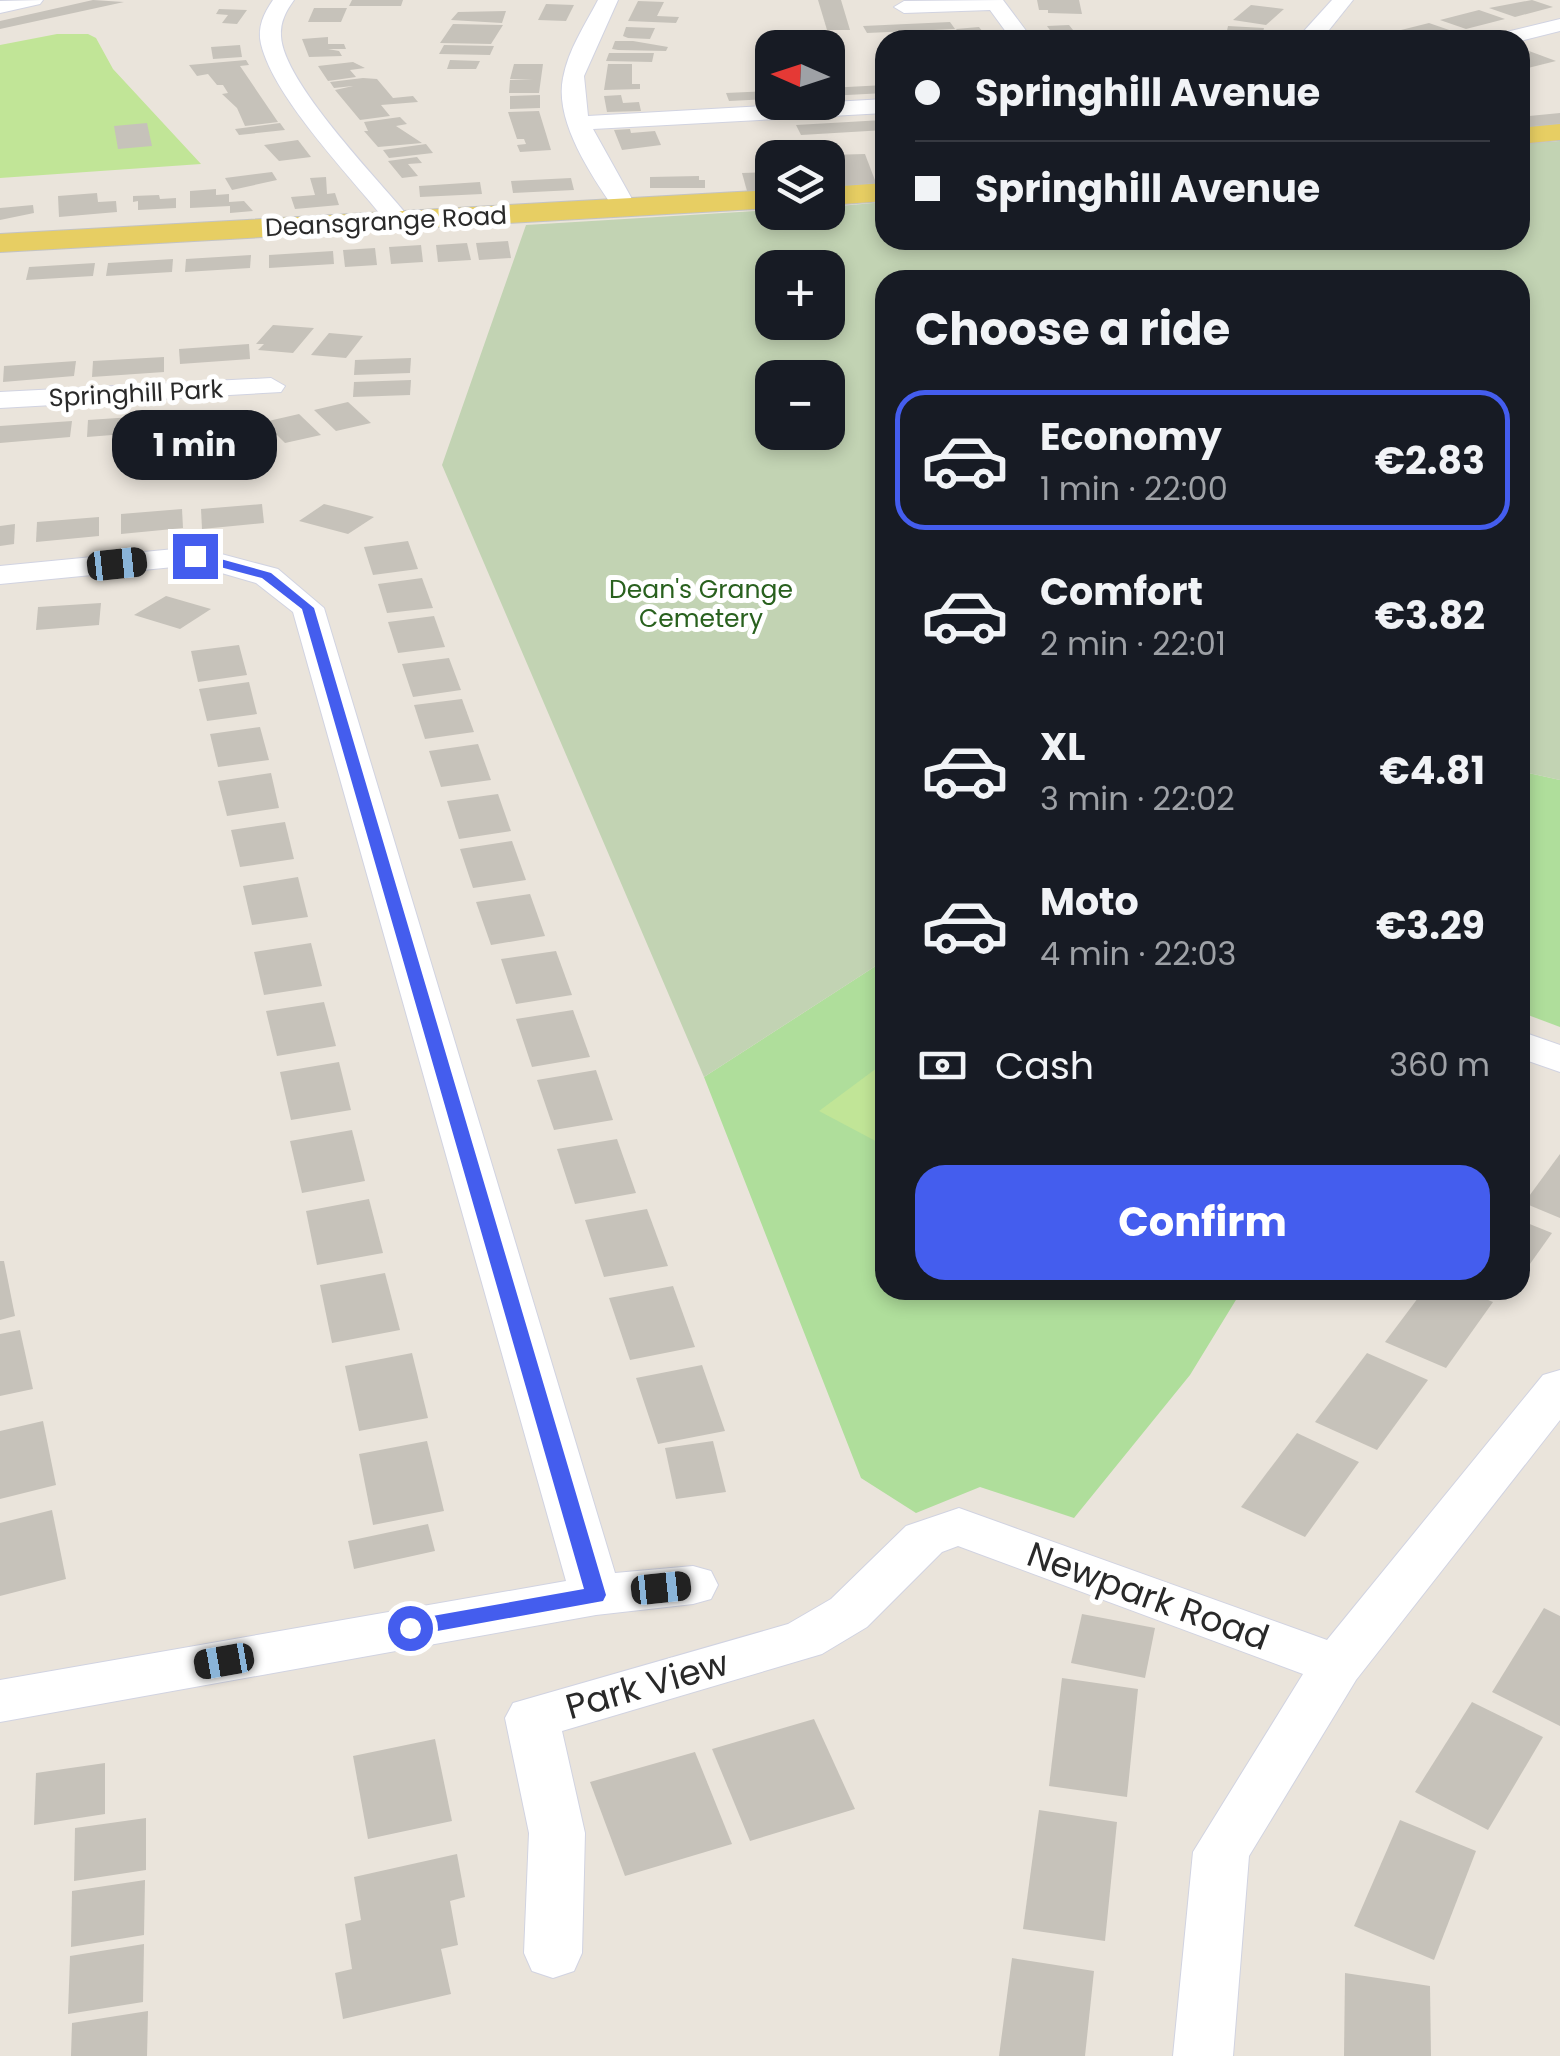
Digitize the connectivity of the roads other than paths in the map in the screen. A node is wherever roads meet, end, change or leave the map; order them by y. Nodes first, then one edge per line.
1 (33, 0) edge
2 (284, 0) edge
3 (608, 0) edge
4 (1343, 0) edge
5 (993, 2) edge
6 (2, 6) edge
7 (904, 7) dead end
8 (1560, 25) edge
9 (1014, 30) edge
10 (1316, 30) edge
11 (1530, 32) edge
12 (875, 107) edge
13 (580, 123) junction
14 (1560, 132) edge
15 (1530, 135) edge
16 (875, 193) edge
17 (845, 195) edge
18 (755, 201) edge
19 (625, 208) junction
20 (399, 221) junction
21 (0, 242) edge
22 (271, 386) dead end
23 (0, 400) edge
24 (0, 575) edge
25 (1530, 1048) edge
26 (1560, 1060) edge
27 (1560, 1388) edge
28 (959, 1527) joint
29 (693, 1585) dead end
30 (596, 1595) junction
31 (1337, 1666) junction
32 (0, 1700) edge
33 (553, 1953) dead end
34 (1203, 2056) edge

1 - 6 street
2 - 20 street
3 - 13 street
4 - 10 street
5 - 7 street
5 - 9 street
8 - 11 street
12 - 13 street
13 - 19 street
14 - 15 main road
16 - 17 main road
18 - 19 main road, Deansgrange Road
19 - 20 main road, Deansgrange Road
20 - 21 main road, Deansgrange Road
22 - 23 street, Springhill Park
24 - 30 street
25 - 26 street
27 - 31 street
28 - 31 street, Newpark Road
28 - 33 street, Park View
29 - 30 street
30 - 32 street
31 - 34 street

